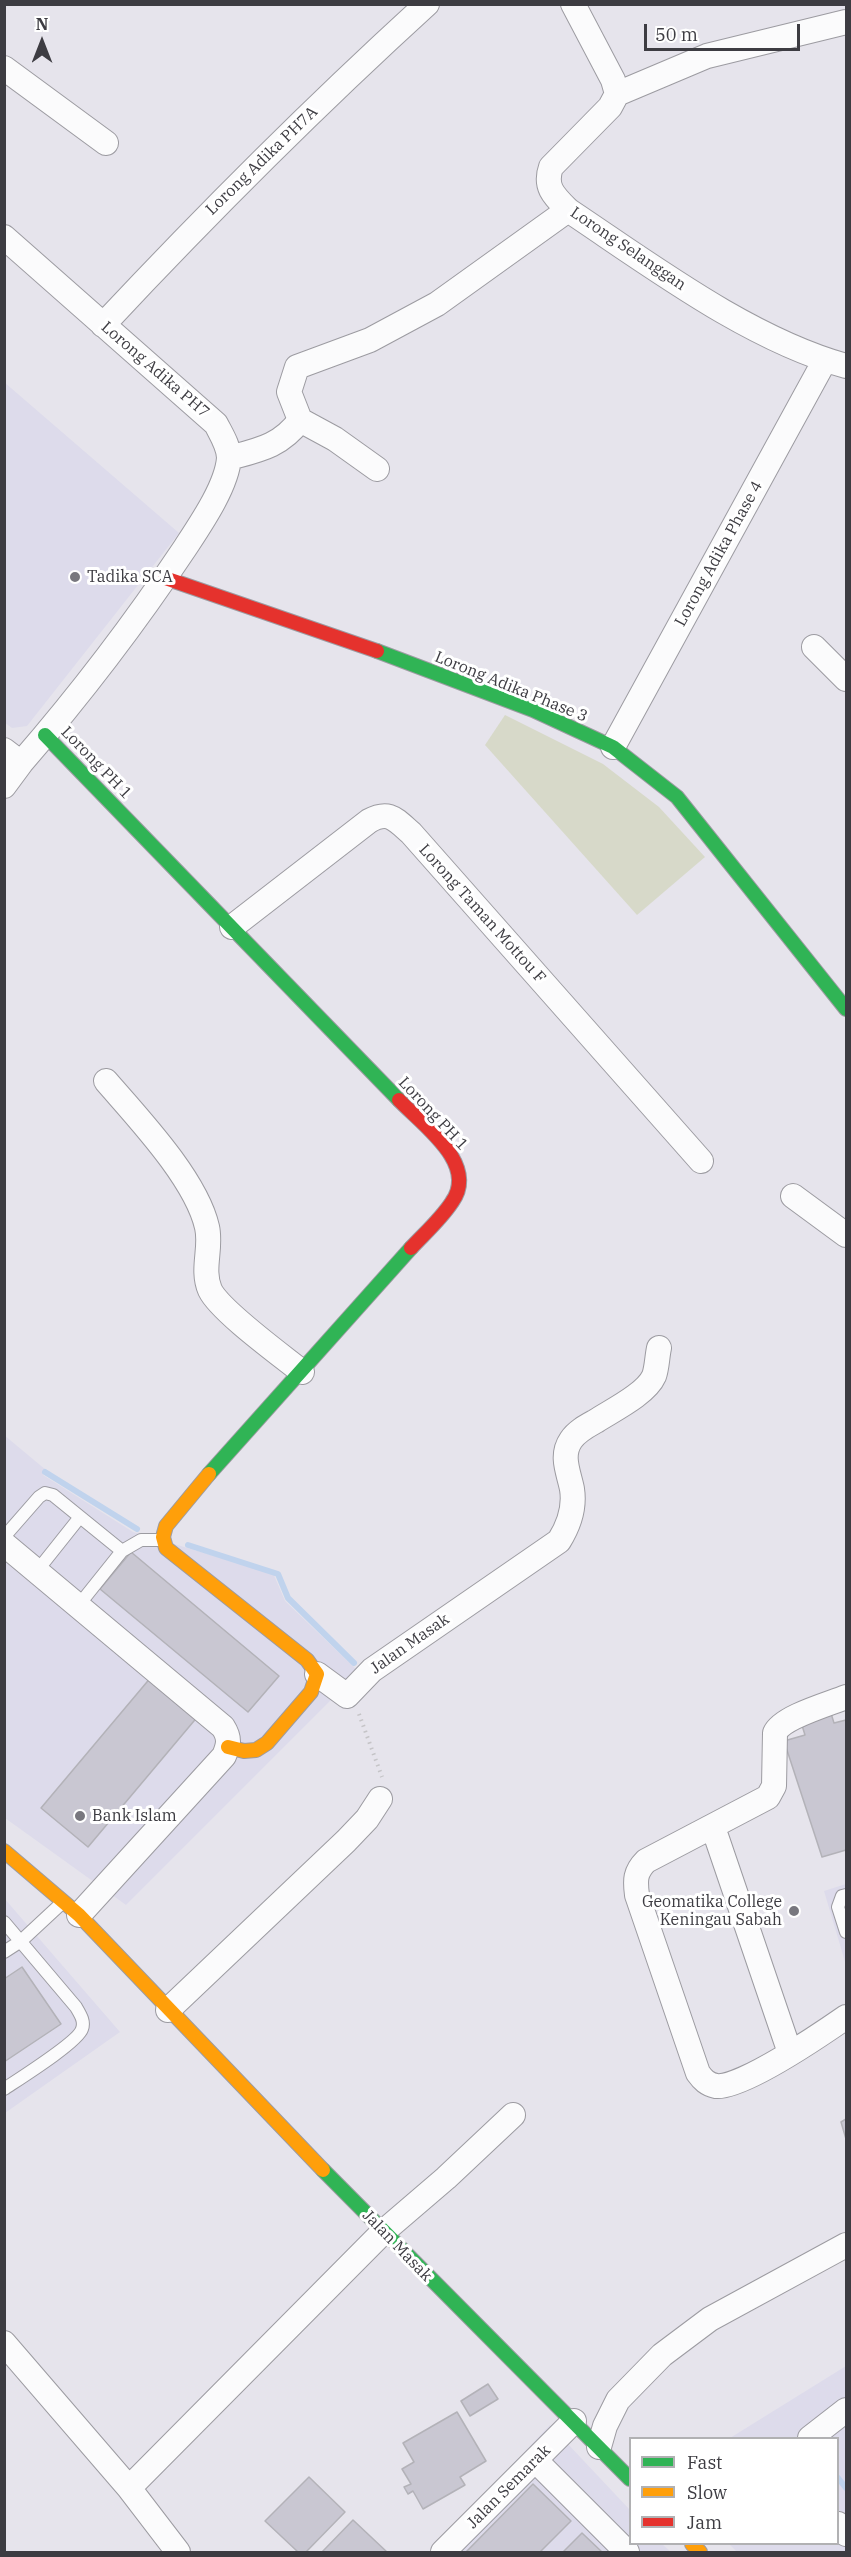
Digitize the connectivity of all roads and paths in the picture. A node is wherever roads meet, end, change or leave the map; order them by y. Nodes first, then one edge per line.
1 (427, 4) edge
2 (573, 4) edge
3 (846, 22) edge
4 (4, 68) edge
5 (617, 94) junction
6 (106, 143) dead end
7 (568, 210) junction
8 (4, 237) edge
9 (103, 325) junction
10 (836, 363) edge
11 (300, 420) junction
12 (229, 458) junction
13 (377, 469) dead end
14 (165, 578) junction
15 (814, 647) dead end
16 (846, 679) edge
17 (45, 735) junction
18 (613, 747) junction
19 (13, 756) edge
20 (4, 786) edge
21 (232, 927) junction
22 (846, 1009) edge
23 (106, 1081) dead end
24 (700, 1161) dead end
25 (793, 1196) dead end
26 (846, 1235) edge
27 (658, 1348) dead end
28 (302, 1372) junction
29 (81, 1517) junction
30 (4, 1537) edge
31 (162, 1540) junction
32 (4, 1544) edge
33 (122, 1551) junction
34 (37, 1571) junction
35 (78, 1606) junction
36 (317, 1674) junction
37 (348, 1696) junction
38 (846, 1697) edge
39 (228, 1747) junction
40 (380, 1799) joint
41 (713, 1827) junction
42 (4, 1851) edge
43 (846, 1895) edge
44 (71, 1908) junction
45 (4, 1922) edge
46 (846, 1932) edge
47 (21, 1941) junction
48 (4, 1952) edge
49 (168, 2010) junction
50 (846, 2017) edge
51 (790, 2053) junction
52 (4, 2089) edge
53 (513, 2115) dead end
54 (382, 2232) junction
55 (846, 2246) edge
56 (4, 2343) edge
57 (846, 2410) edge
58 (574, 2421) junction
59 (812, 2437) edge
60 (599, 2446) junction
61 (535, 2460) junction
62 (629, 2478) edge
63 (129, 2488) junction
64 (846, 2545) edge
65 (178, 2553) edge
66 (443, 2553) edge
67 (627, 2553) edge
68 (838, 2553) edge

1 - 9 street, Lorong Adika PH7A
2 - 5 street
3 - 5 street
4 - 6 street
5 - 7 street, Lorong Selanggan
7 - 10 street, Lorong Selanggan
7 - 11 street
8 - 9 street, Lorong Adika PH7
9 - 12 street, Lorong Adika PH7
10 - 18 street, Lorong Adika Phase 4
11 - 12 street
11 - 13 street
12 - 14 street
14 - 17 street
14 - 18 street, Lorong Adika Phase 3
15 - 16 street
17 - 19 street
17 - 21 street, Lorong PH 1
18 - 22 street, Lorong Adika Phase 3
19 - 20 street
21 - 24 street, Lorong Taman Mottou F
21 - 28 street, Lorong PH 1
23 - 28 street
25 - 26 street
27 - 37 street, Jalan Masak
28 - 31 street, Lorong PH 1
29 - 30 lane
29 - 33 lane
29 - 34 lane
31 - 33 lane
31 - 36 street
32 - 34 street
33 - 35 lane
34 - 35 street
35 - 39 street
36 - 37 street
36 - 39 street
37 - 40 path
38 - 41 street
39 - 44 street
40 - 49 street
41 - 51 street
41 - 51 street
42 - 44 street, Jalan Masak
43 - 46 lane
44 - 47 lane
44 - 49 street, Jalan Masak
45 - 47 lane
47 - 48 lane
47 - 52 lane
49 - 54 street, Jalan Masak
50 - 51 street
53 - 54 street
54 - 58 street, Jalan Masak
54 - 63 street
55 - 60 street
56 - 63 street
57 - 59 street
58 - 60 street, Jalan Masak
58 - 61 street, Jalan Semarak
60 - 62 street, Jalan Masak
61 - 66 street, Jalan Semarak
61 - 67 street
63 - 65 street
64 - 68 street

